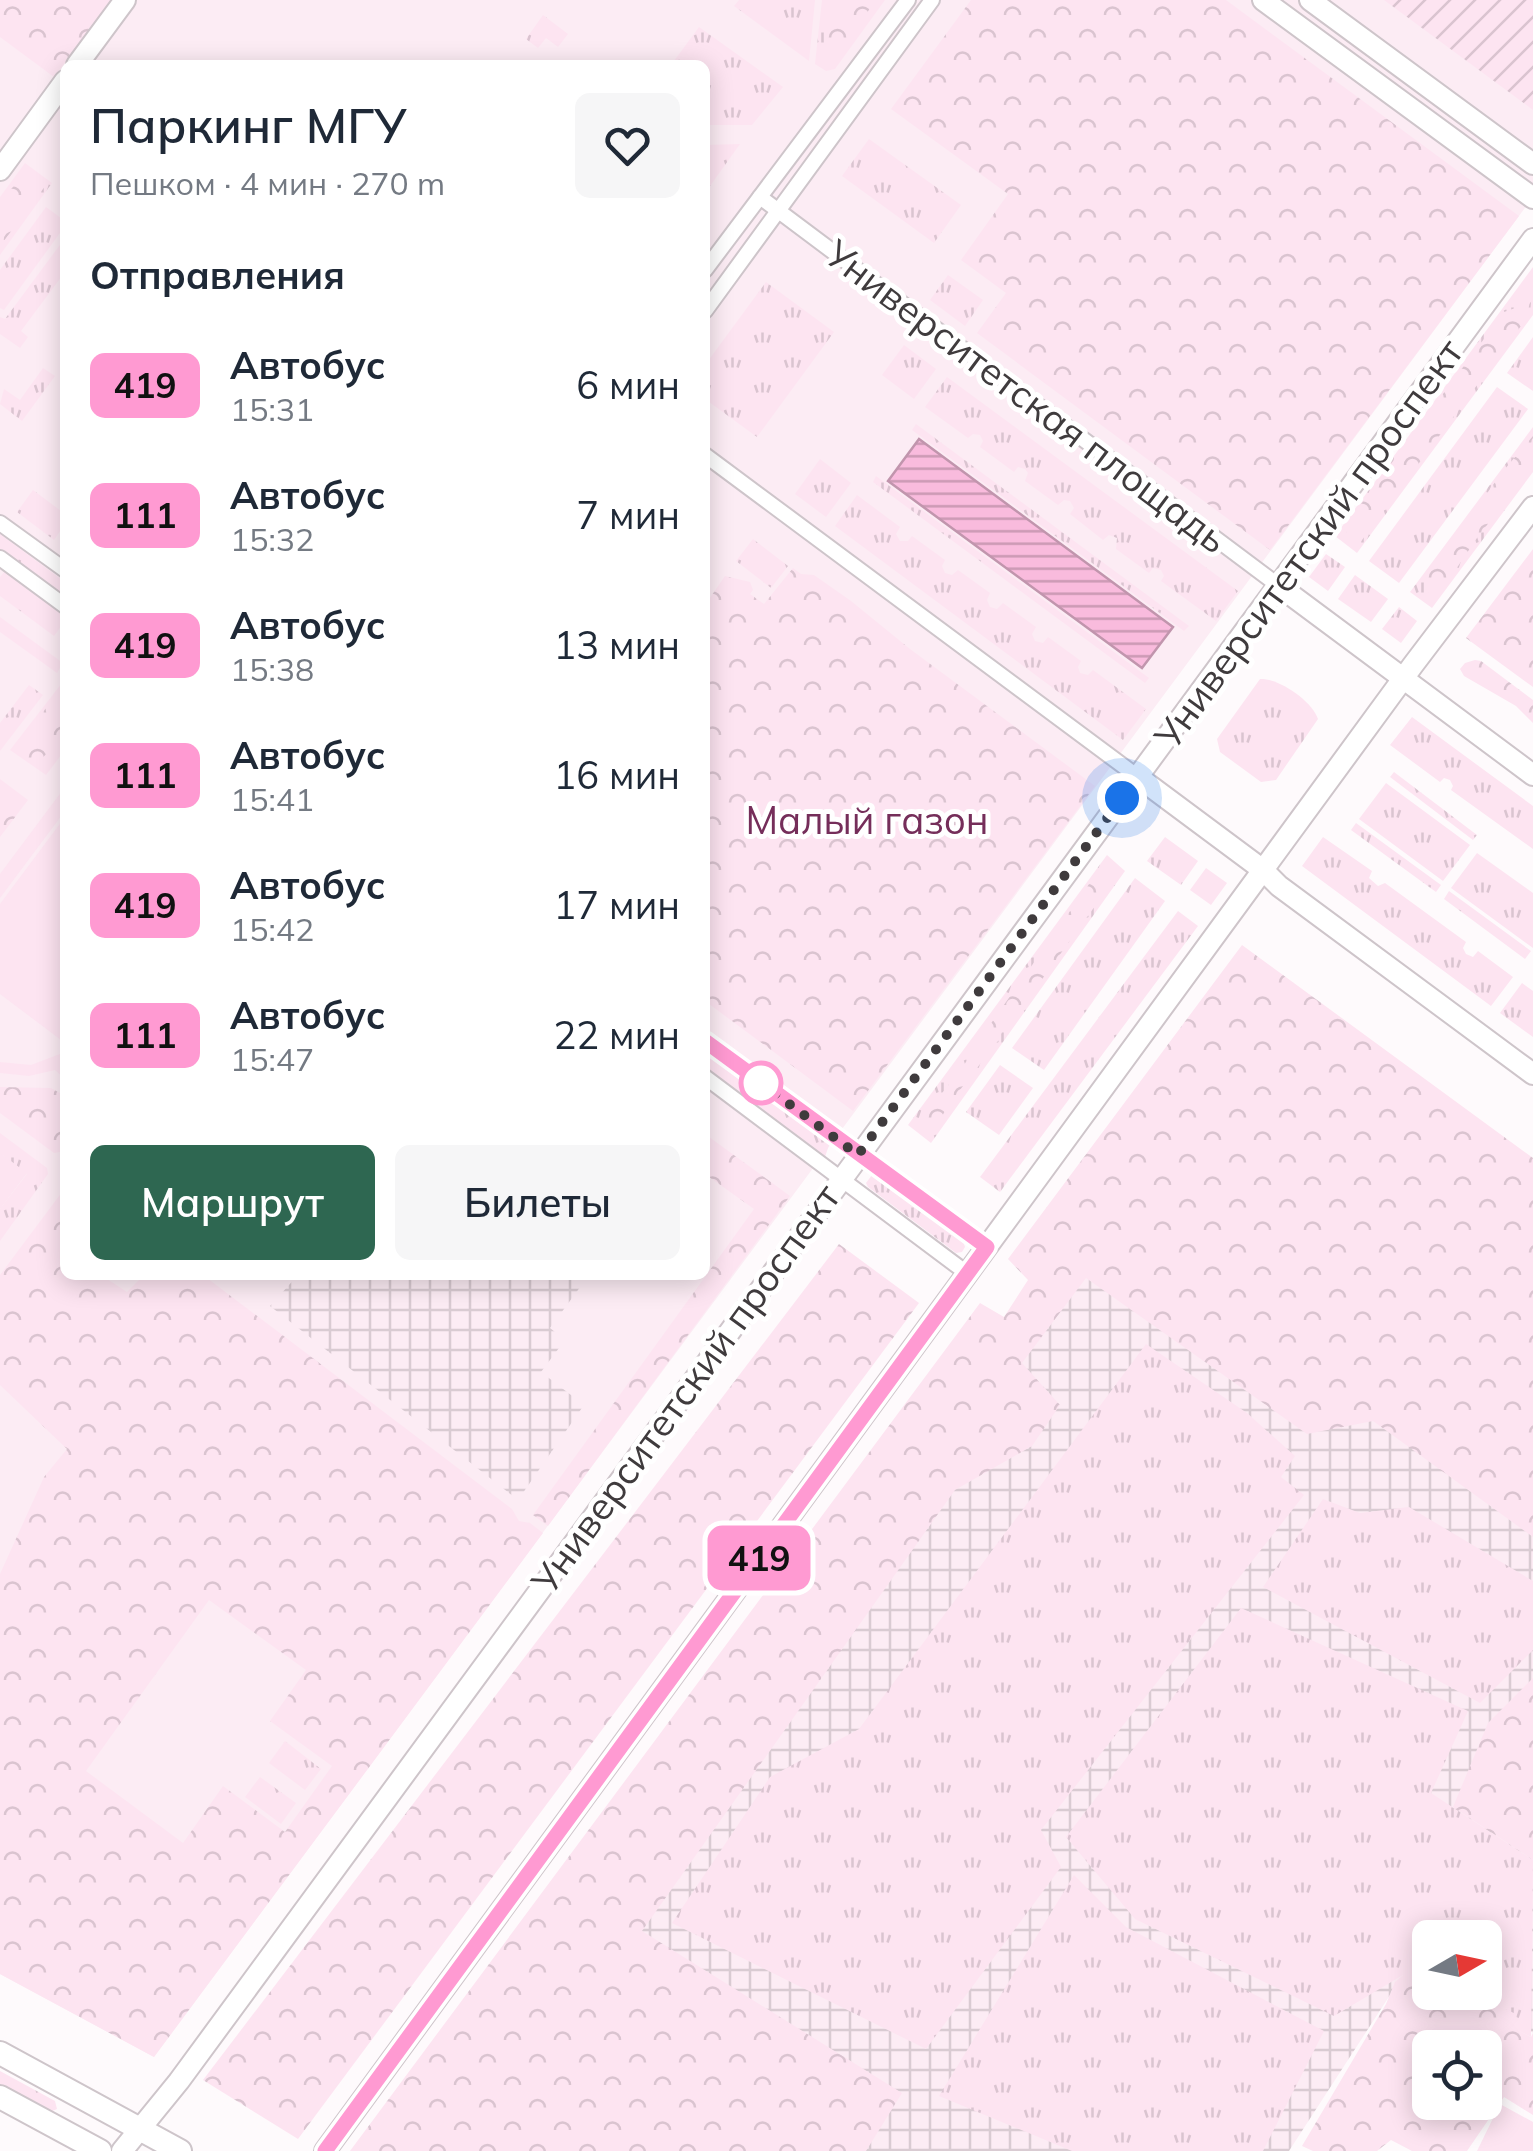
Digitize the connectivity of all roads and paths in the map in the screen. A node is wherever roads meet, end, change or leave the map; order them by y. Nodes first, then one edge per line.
1 (125, 0) edge
2 (908, 0) edge
3 (932, 0) edge
4 (1263, 0) edge
5 (1310, 0) edge
6 (1359, 36) junction
7 (1343, 58) junction
8 (81, 60) edge
9 (60, 89) edge
10 (1533, 164) edge
11 (0, 170) edge
12 (760, 197) junction
13 (1533, 198) edge
14 (778, 212) junction
15 (1533, 240) edge
16 (710, 263) edge
17 (710, 304) edge
18 (710, 459) edge
19 (1533, 507) edge
20 (0, 523) edge
21 (0, 558) edge
22 (60, 566) edge
23 (1280, 586) junction
24 (60, 602) edge
25 (1403, 678) junction
26 (1533, 776) edge
27 (1138, 777) junction
28 (1263, 870) junction
29 (710, 1045) edge
30 (1533, 1074) edge
31 (710, 1081) edge
32 (858, 1155) junction
33 (840, 1179) junction
34 (987, 1247) junction
35 (968, 1274) junction
36 (0, 2053) edge
37 (0, 2097) edge
38 (140, 2129) junction
39 (100, 2151) edge
40 (122, 2151) edge
41 (180, 2151) edge
42 (325, 2151) edge

1 - 8 main road
2 - 12 street
3 - 14 street
4 - 7 main road
5 - 6 main road
6 - 7 street
6 - 10 main road
7 - 13 main road
9 - 11 main road
12 - 14 street, Университетская площадь
12 - 16 street
14 - 17 street
14 - 23 street, Университетская площадь
15 - 23 main road, Университетский проспект
18 - 27 street
19 - 25 main road
20 - 22 street
21 - 24 street
23 - 25 main road, Университетская площадь
23 - 27 main road, Университетский проспект
25 - 26 main road, Университетская площадь
25 - 28 main road
27 - 28 main road
27 - 32 main road, Университетский проспект
28 - 30 main road
28 - 34 main road
29 - 32 street
31 - 33 street
32 - 33 main road, Университетский проспект
32 - 34 street
33 - 35 street
33 - 38 main road, Университетский проспект
34 - 35 main road
35 - 42 main road
36 - 38 main road
37 - 39 main road
38 - 40 main road, Университетский проспект
38 - 41 main road

